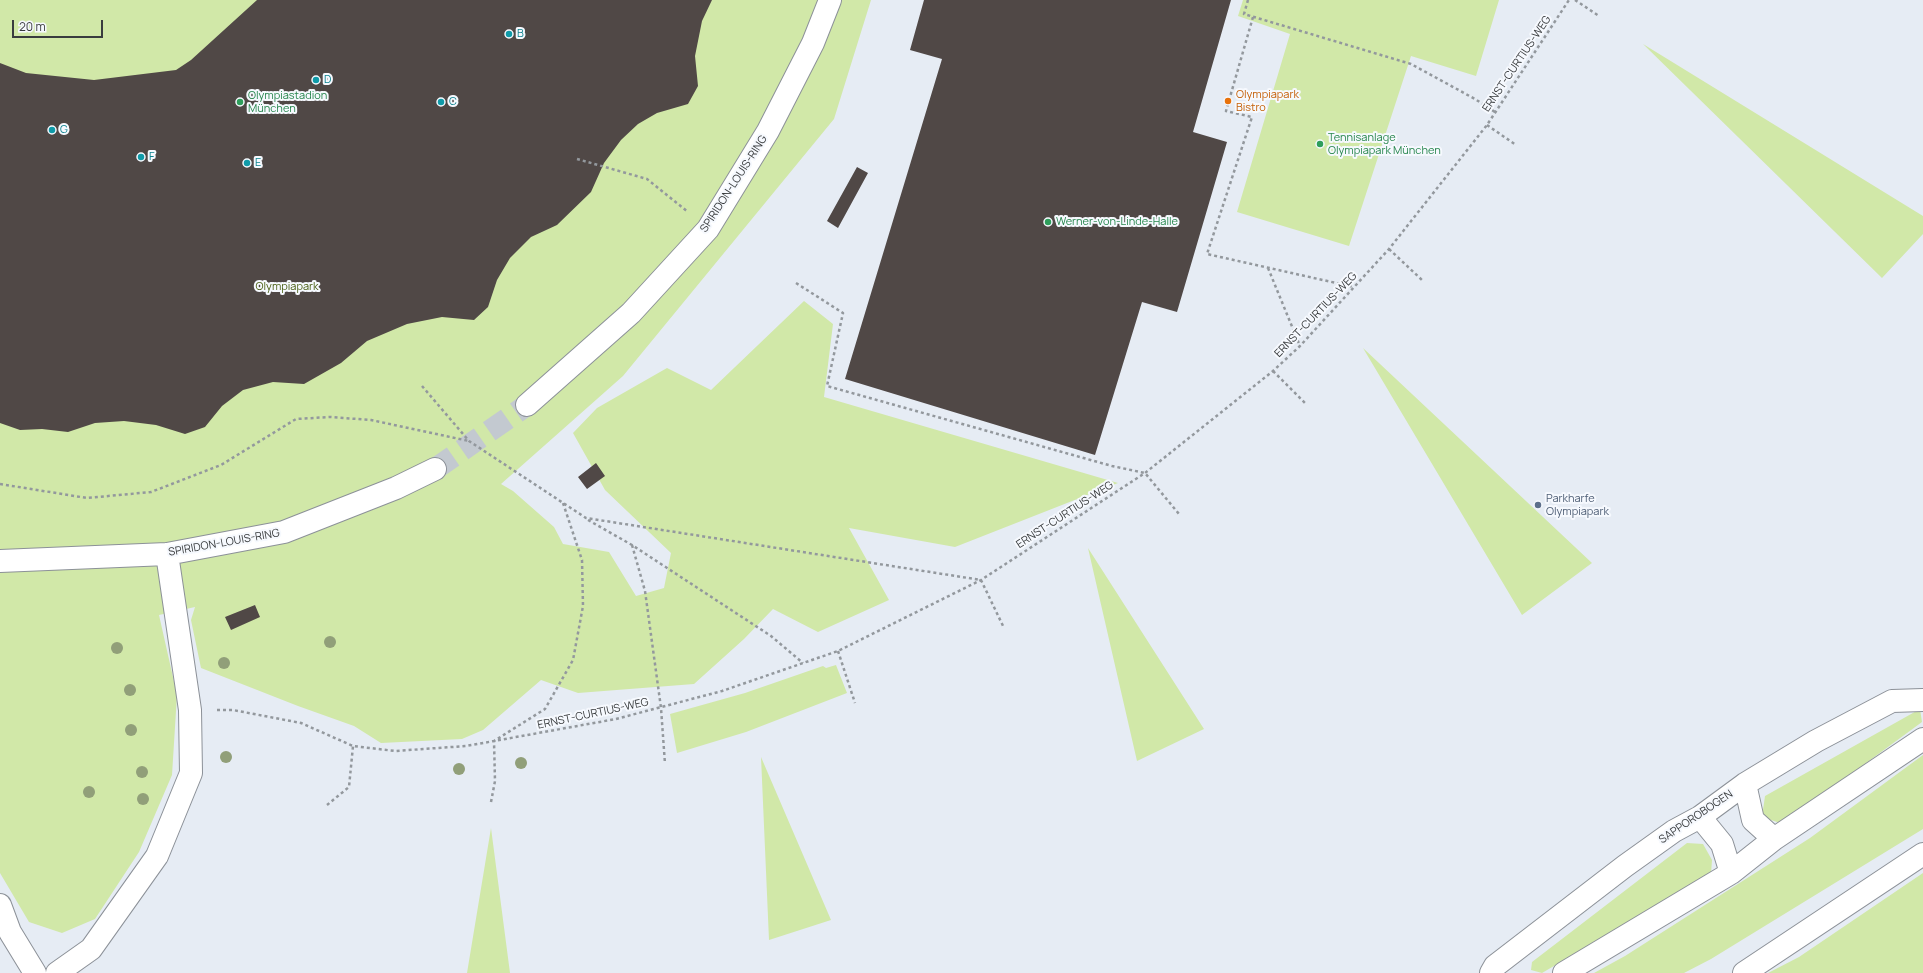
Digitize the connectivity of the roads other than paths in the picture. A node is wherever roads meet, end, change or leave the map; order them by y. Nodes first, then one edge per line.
1 (830, 0) edge
2 (527, 405) tunnel mouth
3 (435, 469) tunnel mouth
4 (167, 554) junction
5 (0, 560) edge
6 (1923, 700) edge
7 (1923, 739) edge
8 (1745, 784) junction
9 (1700, 817) junction
10 (1774, 839) junction
11 (1923, 854) edge
12 (1731, 873) junction
13 (0, 905) edge
14 (5, 930) edge
15 (34, 973) edge
16 (57, 973) edge
17 (1491, 973) edge
18 (1564, 973) edge
19 (1744, 973) edge

1 - 2 main road, SPIRIDON-LOUIS-RING
3 - 4 main road, SPIRIDON-LOUIS-RING
4 - 5 main road, SPIRIDON-LOUIS-RING
4 - 16 main road
6 - 8 main road, SAPPOROBOGEN
7 - 10 main road
8 - 9 main road, SAPPOROBOGEN
8 - 10 main road
9 - 12 main road
9 - 17 main road, SAPPOROBOGEN
10 - 12 main road
11 - 19 main road
12 - 18 main road
13 - 14 main road
14 - 15 main road

